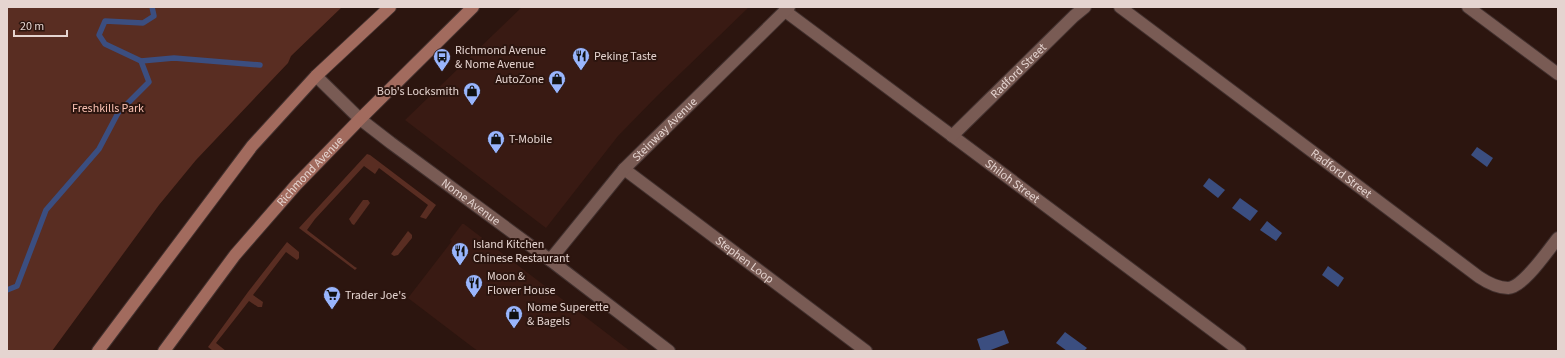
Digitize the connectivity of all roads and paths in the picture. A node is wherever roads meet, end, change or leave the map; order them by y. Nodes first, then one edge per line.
1 (390, 7) edge
2 (474, 7) edge
3 (1085, 7) edge
4 (1120, 7) edge
5 (1468, 7) edge
6 (787, 9) edge
7 (1558, 74) edge
8 (316, 76) junction
9 (360, 118) junction
10 (952, 136) junction
11 (624, 169) junction
12 (1558, 238) edge
13 (550, 260) junction
14 (98, 351) edge
15 (164, 351) edge
16 (669, 351) edge
17 (866, 351) edge
18 (1240, 351) edge

1 - 8 main road
2 - 9 main road, Richmond Avenue
3 - 10 street, Radford Street
4 - 12 street, Radford Street
5 - 7 street
6 - 10 street, Shiloh Street
6 - 11 street, Steinway Avenue
8 - 9 street, Nome Avenue
8 - 14 main road
9 - 13 street, Nome Avenue
9 - 15 main road, Richmond Avenue
10 - 18 street, Shiloh Street
11 - 13 street, Steinway Avenue
11 - 17 street, Stephen Loop
13 - 16 street, Nome Avenue

